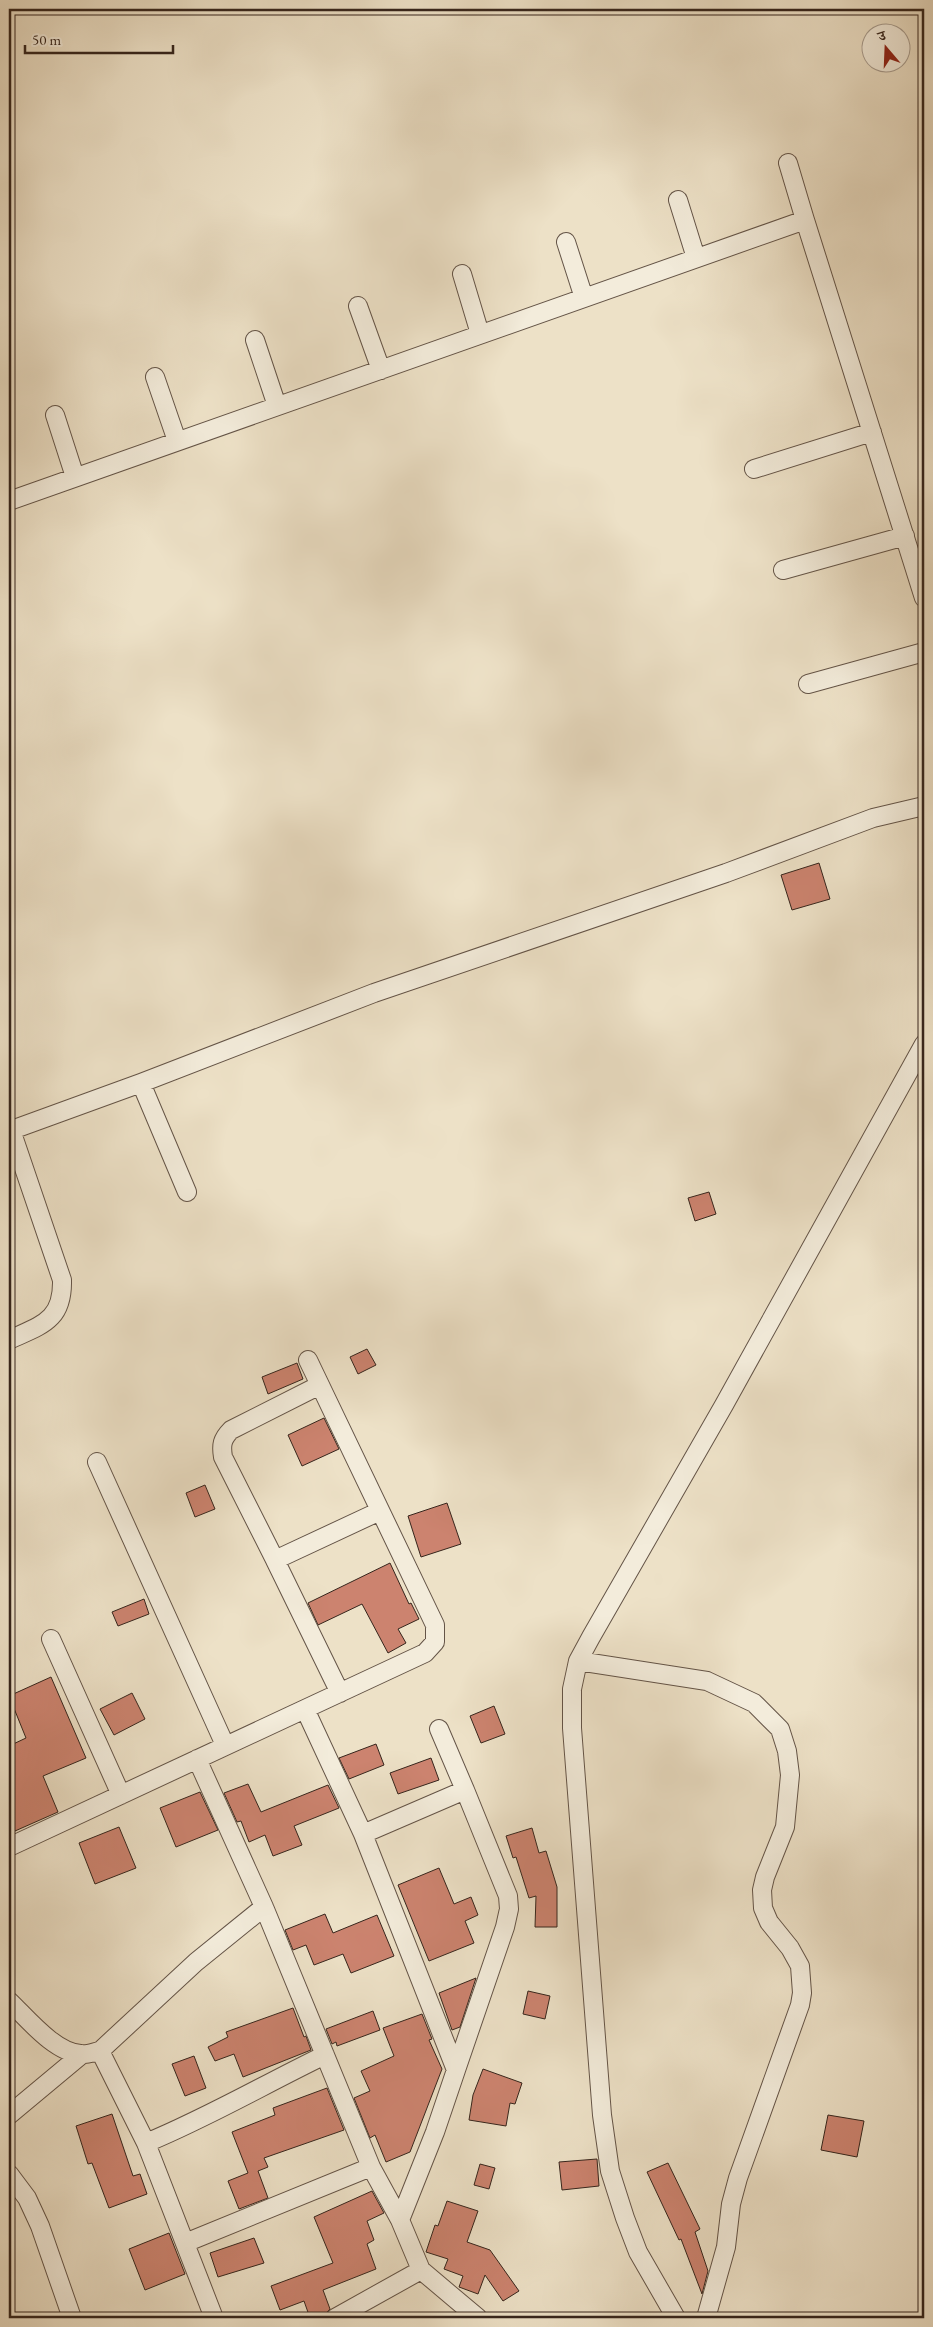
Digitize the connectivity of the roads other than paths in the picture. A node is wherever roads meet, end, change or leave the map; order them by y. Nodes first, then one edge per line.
1 (788, 163) dead end
2 (678, 200) dead end
3 (805, 220) junction
4 (566, 242) dead end
5 (696, 258) junction
6 (462, 274) dead end
7 (584, 298) junction
8 (358, 306) dead end
9 (480, 334) junction
10 (255, 340) dead end
11 (380, 370) junction
12 (155, 377) dead end
13 (278, 406) junction
14 (55, 414) dead end
15 (872, 432) junction
16 (177, 441) junction
17 (754, 469) dead end
18 (75, 478) junction
19 (9, 501) edge
20 (905, 536) junction
21 (783, 570) dead end
22 (924, 598) edge
23 (924, 652) edge
24 (808, 684) dead end
25 (924, 806) edge
26 (924, 1044) edge
27 (142, 1083) junction
28 (10, 1131) edge
29 (188, 1192) dead end
30 (9, 1340) edge
31 (308, 1360) dead end
32 (320, 1385) junction
33 (97, 1462) dead end
34 (380, 1512) junction
35 (275, 1560) junction
36 (50, 1639) dead end
37 (578, 1661) junction
38 (340, 1693) junction
39 (305, 1709) junction
40 (439, 1729) dead end
41 (225, 1745) junction
42 (197, 1759) junction
43 (465, 1790) junction
44 (121, 1794) junction
45 (362, 1834) junction
46 (10, 1843) edge
47 (264, 1907) junction
48 (9, 2001) edge
49 (100, 2051) junction
50 (81, 2055) junction
51 (325, 2055) junction
52 (456, 2070) junction
53 (9, 2114) edge
54 (146, 2143) junction
55 (371, 2167) junction
56 (9, 2174) edge
57 (400, 2220) junction
58 (185, 2243) junction
59 (422, 2270) junction
60 (72, 2318) edge
61 (214, 2318) edge
62 (335, 2318) edge
63 (478, 2318) edge
64 (676, 2318) edge
65 (706, 2318) edge

1 - 3 street
2 - 5 street
3 - 5 street
3 - 15 street
4 - 7 street
5 - 7 street
6 - 9 street
7 - 9 street
8 - 11 street
9 - 11 street
10 - 13 street
11 - 13 street
12 - 16 street
13 - 16 street
14 - 18 street
15 - 17 street
15 - 20 street
16 - 18 street
18 - 19 street
20 - 21 street
20 - 22 street
23 - 24 street
25 - 27 street
26 - 37 street
27 - 28 street
27 - 29 street
28 - 30 street
31 - 32 street
32 - 34 street
32 - 35 street
33 - 41 street
34 - 35 street
34 - 38 street
35 - 38 street
36 - 44 street
37 - 64 street
37 - 65 street
38 - 39 street
39 - 41 street
39 - 45 street
40 - 43 street
41 - 42 street
42 - 44 street
42 - 47 street
43 - 45 street
43 - 52 street
44 - 46 street
45 - 52 street
47 - 49 street
47 - 51 street
48 - 50 street
49 - 50 street
49 - 54 street
50 - 53 street
51 - 54 street
51 - 55 street
52 - 57 street
54 - 58 street
55 - 57 street
55 - 58 street
56 - 60 street
57 - 59 street
58 - 61 street
59 - 62 street
59 - 63 street

